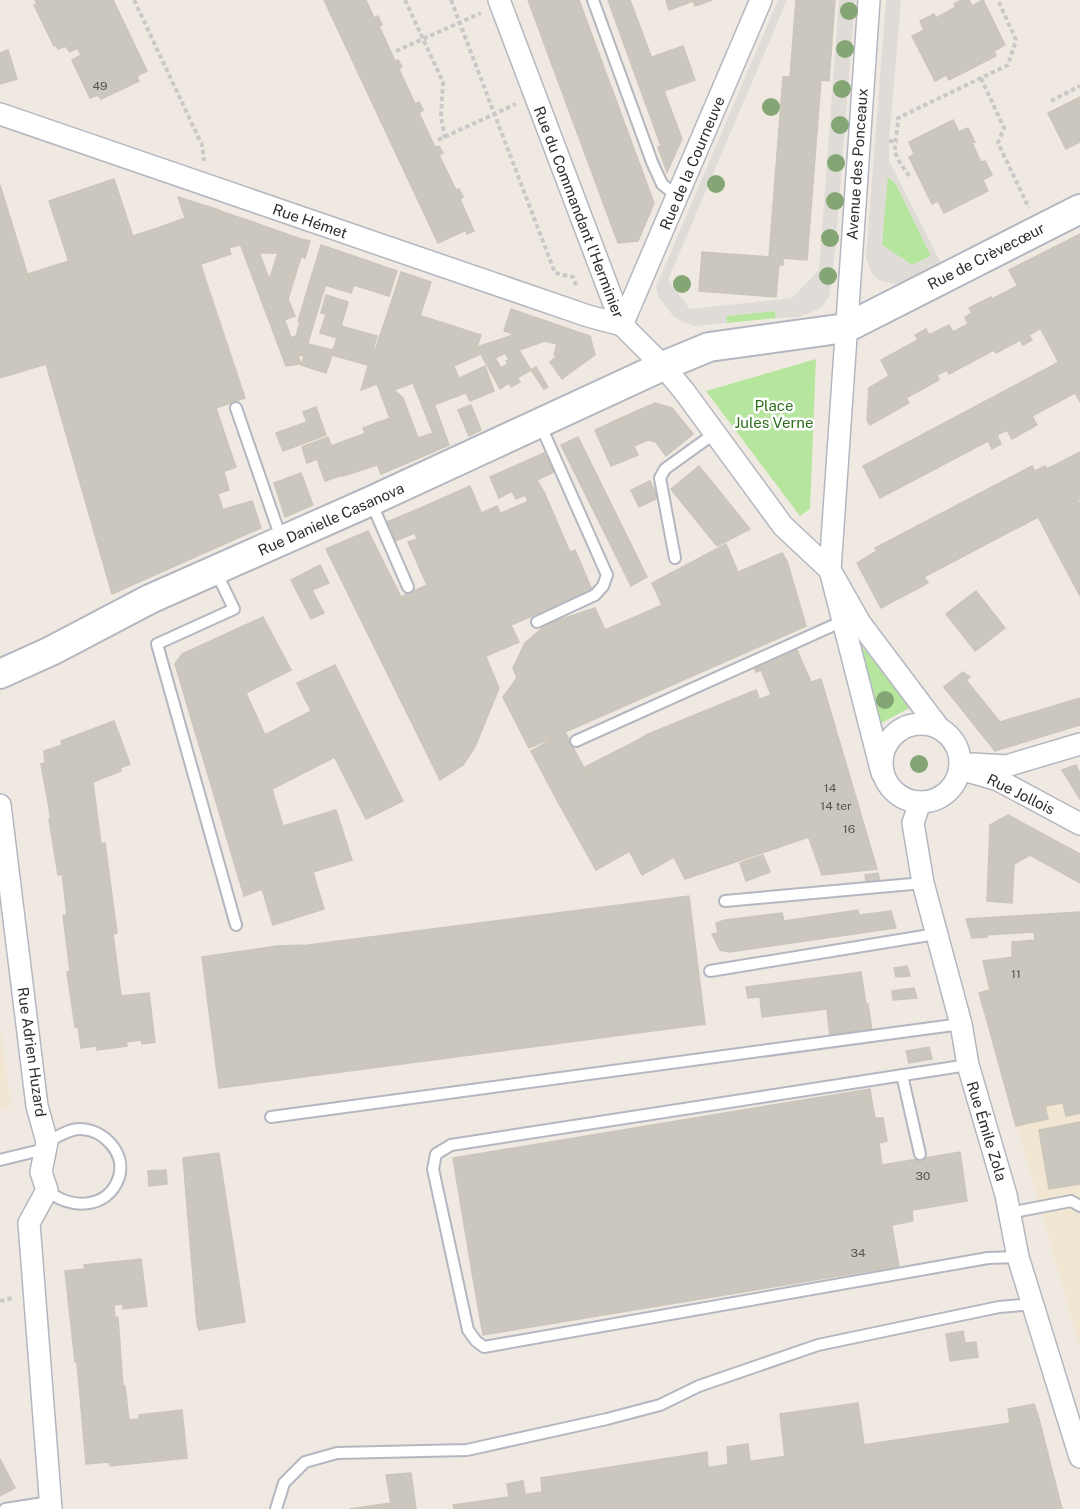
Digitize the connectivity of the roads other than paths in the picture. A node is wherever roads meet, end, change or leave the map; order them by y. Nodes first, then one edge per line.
1 (593, 0) edge
2 (761, 0) edge
3 (869, 0) edge
4 (500, 2) edge
5 (0, 114) edge
6 (678, 197) junction
7 (1080, 209) edge
8 (622, 325) junction
9 (846, 328) junction
10 (663, 366) junction
11 (236, 408) dead end
12 (540, 424) junction
13 (715, 433) junction
14 (371, 501) junction
15 (282, 541) junction
16 (675, 558) dead end
17 (830, 570) junction
18 (216, 572) junction
19 (408, 587) dead end
20 (843, 621) junction
21 (537, 622) dead end
22 (0, 674) edge
23 (939, 728) junction
24 (576, 741) dead end
25 (1080, 744) edge
26 (960, 766) junction
27 (882, 773) junction
28 (920, 802) junction
29 (0, 805) edge
30 (1080, 824) edge
31 (923, 883) junction
32 (725, 901) dead end
33 (236, 925) dead end
34 (936, 934) junction
35 (710, 971) dead end
36 (960, 1024) junction
37 (968, 1065) junction
38 (902, 1075) junction
39 (271, 1117) dead end
40 (46, 1146) junction
41 (920, 1154) dead end
42 (0, 1160) edge
43 (47, 1190) junction
44 (1080, 1206) edge
45 (1010, 1212) junction
46 (1018, 1257) junction
47 (1034, 1304) junction
48 (1080, 1457) edge
49 (51, 1505) edge
50 (5, 1509) edge
51 (276, 1509) edge

1 - 6 lane
2 - 6 street, Rue de la Courneuve
3 - 9 street, Avenue des Ponceaux
4 - 8 street, Rue du Commandant l'Herminier
5 - 8 street, Rue Hémet
6 - 8 street, Rue de la Courneuve
7 - 9 main road, Rue de Crèvecœur
8 - 10 street, Rue du Commandant l'Herminier
9 - 10 main road, Rue Danielle Casanova
9 - 17 street, Avenue des Ponceaux
10 - 12 main road, Rue Danielle Casanova
10 - 13 street, Rue du Commandant l'Herminier
11 - 15 lane
12 - 14 main road, Rue Danielle Casanova
12 - 21 lane
13 - 16 lane
13 - 17 street, Rue du Commandant l'Herminier
14 - 15 main road, Rue Danielle Casanova
14 - 19 lane
15 - 18 main road, Rue Danielle Casanova
17 - 20 street
17 - 23 street, Rue du Commandant l'Herminier
18 - 22 main road, Rue Danielle Casanova
18 - 33 lane
20 - 24 lane
20 - 27 street
23 - 26 street
23 - 27 street
25 - 26 street
26 - 28 street
26 - 30 street, Rue Jollois
27 - 28 street
28 - 31 street, Rue Émile Zola
29 - 40 street, Rue Adrien Huzard
31 - 32 lane
31 - 34 street, Rue Émile Zola
34 - 35 lane
34 - 36 street, Rue Émile Zola
36 - 37 street, Rue Émile Zola
36 - 39 lane
37 - 38 lane
37 - 45 street, Rue Émile Zola
38 - 41 lane
38 - 46 lane
40 - 42 lane
40 - 43 street, Rue Adrien Huzard
40 - 43 lane
43 - 49 street
44 - 45 lane
45 - 46 street, Rue Émile Zola
46 - 47 street, Rue Émile Zola
47 - 48 street, Rue Émile Zola
47 - 51 lane
49 - 50 lane

